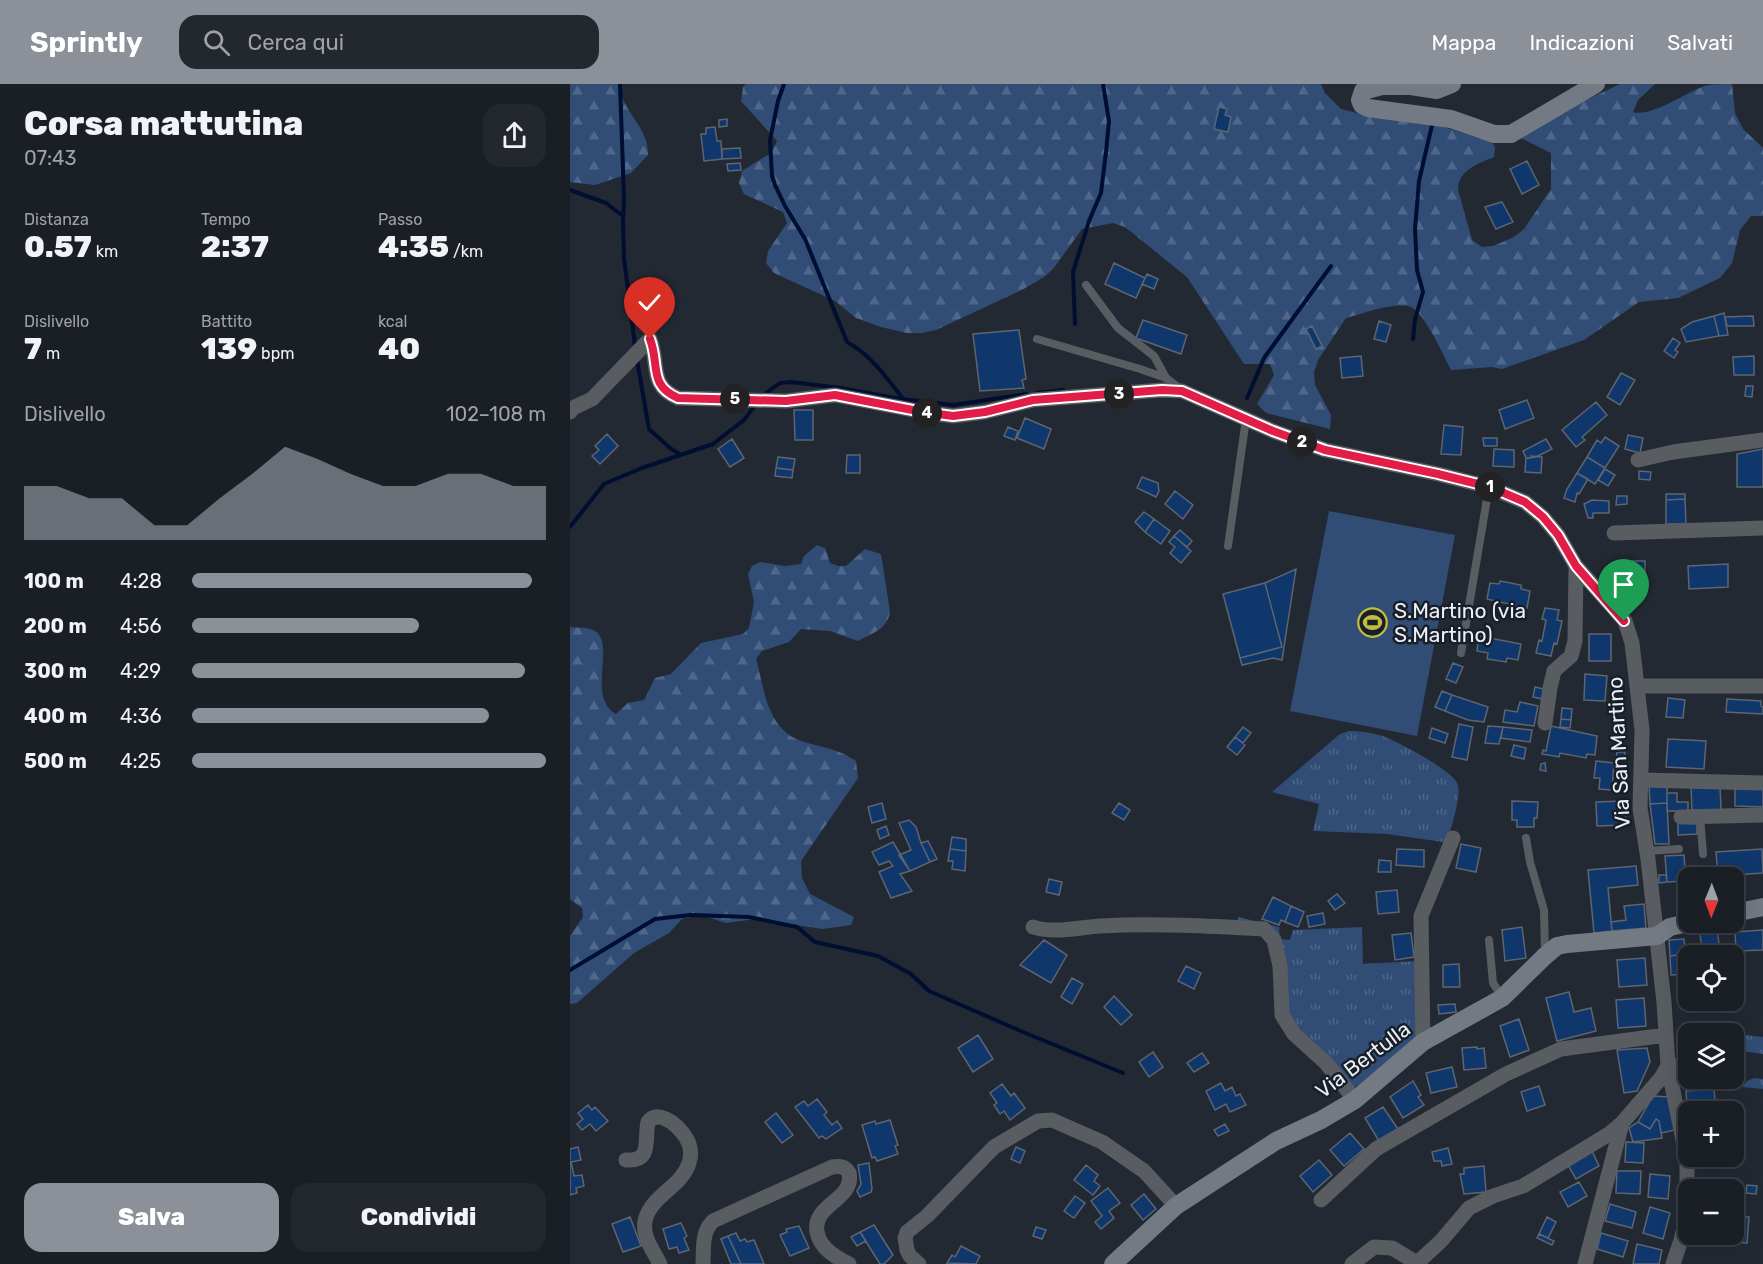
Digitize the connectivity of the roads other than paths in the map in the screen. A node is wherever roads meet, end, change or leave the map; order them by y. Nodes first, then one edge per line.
1 (1452, 84) edge
2 (1596, 84) edge
3 (1086, 285) dead end
4 (1037, 339) dead end
5 (1166, 378) junction
6 (1182, 391) junction
7 (570, 412) edge
8 (1246, 419) junction
9 (1763, 440) edge
10 (1638, 460) dead end
11 (1490, 487) junction
12 (1763, 528) edge
13 (1614, 533) dead end
14 (1228, 546) dead end
15 (1576, 566) junction
16 (1461, 653) dead end
17 (1638, 686) junction
18 (1763, 686) edge
19 (1545, 723) dead end
20 (1641, 780) junction
21 (1763, 783) edge
22 (1763, 815) edge
23 (1700, 816) junction
24 (1681, 817) dead end
25 (1453, 838) dead end
26 (1526, 838) dead end
27 (1679, 849) dead end
28 (1647, 851) junction
29 (1703, 854) dead end
30 (1763, 907) edge
31 (1744, 911) edge
32 (1678, 925) edge
33 (1033, 927) dead end
34 (1657, 936) junction
35 (1489, 940) dead end
36 (1545, 956) junction
37 (1502, 999) junction
38 (1666, 1035) junction
39 (1423, 1042) junction
40 (1668, 1066) junction
41 (1355, 1100) junction
42 (1622, 1123) junction
43 (626, 1160) dead end
44 (1321, 1200) dead end
45 (1176, 1206) junction
46 (1416, 1263) edge
47 (660, 1264) edge
48 (703, 1264) edge
49 (849, 1264) edge
50 (920, 1264) edge
51 (1113, 1264) edge
52 (1352, 1264) edge
53 (1585, 1264) edge
54 (1673, 1264) edge

1 - 2 street
3 - 5 lane
4 - 5 lane
5 - 6 lane
6 - 7 street, Via San Martino
6 - 8 street, Via San Martino
8 - 11 street, Via San Martino
8 - 14 lane
9 - 10 street
11 - 15 street, Via San Martino
11 - 16 lane
12 - 13 street
15 - 17 street, Via San Martino
15 - 19 street
17 - 18 street
17 - 20 street, Via San Martino
20 - 21 street
20 - 28 street, Via San Martino
22 - 23 street
23 - 24 street
23 - 29 lane
25 - 39 street
26 - 36 lane
27 - 28 lane
28 - 34 street, Via San Martino
30 - 31 street
32 - 34 street, Via Bertulla
33 - 41 street
34 - 36 street, Via Bertulla
34 - 38 street, Via San Martino
35 - 37 lane
36 - 37 street, Via Bertulla
37 - 39 street, Via Bertulla
38 - 40 street, Via San Martino
38 - 44 street
39 - 41 street, Via Bertulla
40 - 42 street
40 - 54 street, Via San Martino
41 - 45 street, Via Bertulla
42 - 46 street
42 - 53 street
43 - 47 street
45 - 50 street
45 - 51 street, Via Bertulla
46 - 52 street
48 - 49 street

